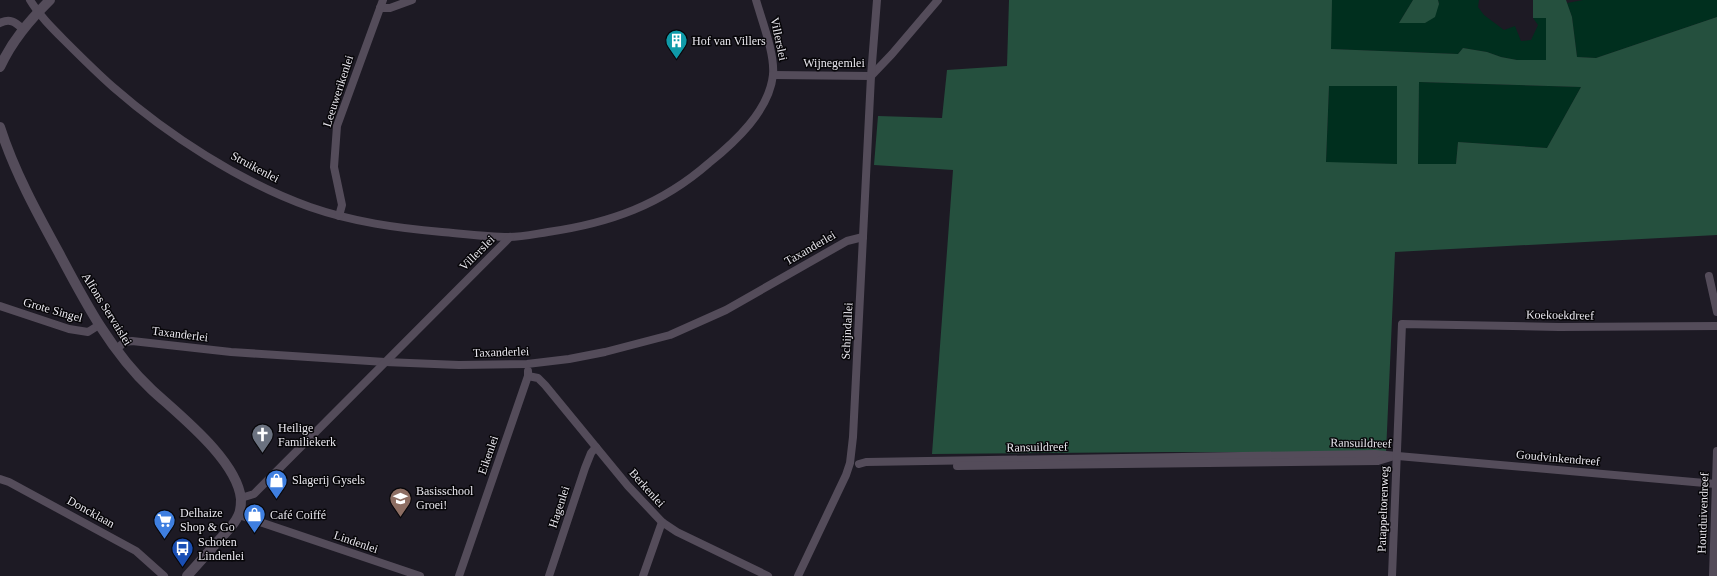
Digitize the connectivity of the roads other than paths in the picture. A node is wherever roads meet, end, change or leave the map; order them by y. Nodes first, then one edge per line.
1 (30, 0) edge
2 (50, 0) edge
3 (412, 0) edge
4 (756, 0) edge
5 (876, 0) edge
6 (938, 0) edge
7 (381, 4) edge
8 (37, 13) junction
9 (0, 23) edge
10 (23, 29) junction
11 (0, 67) edge
12 (773, 75) junction
13 (871, 76) junction
14 (0, 127) edge
15 (339, 216) junction
16 (510, 237) junction
17 (863, 237) junction
18 (1709, 276) dead end
19 (0, 306) edge
20 (1717, 312) edge
21 (1402, 324) joint
22 (99, 325) junction
23 (1717, 326) edge
24 (116, 349) junction
25 (385, 362) junction
26 (538, 363) junction
27 (527, 364) junction
28 (528, 376) junction
29 (538, 378) junction
30 (596, 447) junction
31 (1717, 450) edge
32 (1397, 456) junction
33 (850, 463) junction
34 (0, 479) edge
35 (1716, 484) edge
36 (241, 498) junction
37 (239, 515) junction
38 (662, 522) junction
39 (164, 576) edge
40 (187, 576) edge
41 (420, 576) edge
42 (458, 576) edge
43 (549, 576) edge
44 (643, 576) edge
45 (768, 576) edge
46 (798, 576) edge
47 (1392, 576) edge
48 (1713, 576) edge

1 - 8 street, Struikenlei
2 - 8 street
3 - 7 street
4 - 12 street, Villerslei
5 - 13 street, Schijndallei
6 - 13 street
7 - 15 street, Leeuwerikenlei
8 - 10 street
8 - 15 street, Struikenlei
9 - 10 street
10 - 11 street
12 - 13 street, Wijnegemlei
12 - 16 street, Villerslei
13 - 17 street, Schijndallei
14 - 22 street, Alfons Servaislei
15 - 16 street, Struikenlei
16 - 25 street, Villerslei
17 - 26 street, Taxanderlei
17 - 33 street, Schijndallei
18 - 20 street
19 - 22 street, Grote Singel
21 - 23 street, Koekoekdreef
21 - 32 street, Patappeltorenweg
22 - 24 street, Alfons Servaislei
24 - 25 street, Taxanderlei
24 - 36 street, Alfons Servaislei
25 - 27 street, Taxanderlei
25 - 36 street, Villerslei
26 - 27 street, Taxanderlei
26 - 29 street
27 - 28 street, Eikenlei
28 - 29 street
28 - 42 street, Eikenlei
29 - 30 street, Berkenlei
30 - 38 street, Berkenlei
30 - 43 street, Hagenlei
31 - 35 street, Houtduivendreef
32 - 33 street, Ransuildreef
32 - 35 street, Goudvinkendreef
32 - 47 street, Patappeltorenweg
33 - 46 street, Schijndallei
34 - 39 street, Doncklaan
35 - 48 street, Houtduivendreef
36 - 37 street
37 - 40 street
37 - 41 street, Lindenlei
38 - 44 street
38 - 45 street, Berkenlei

